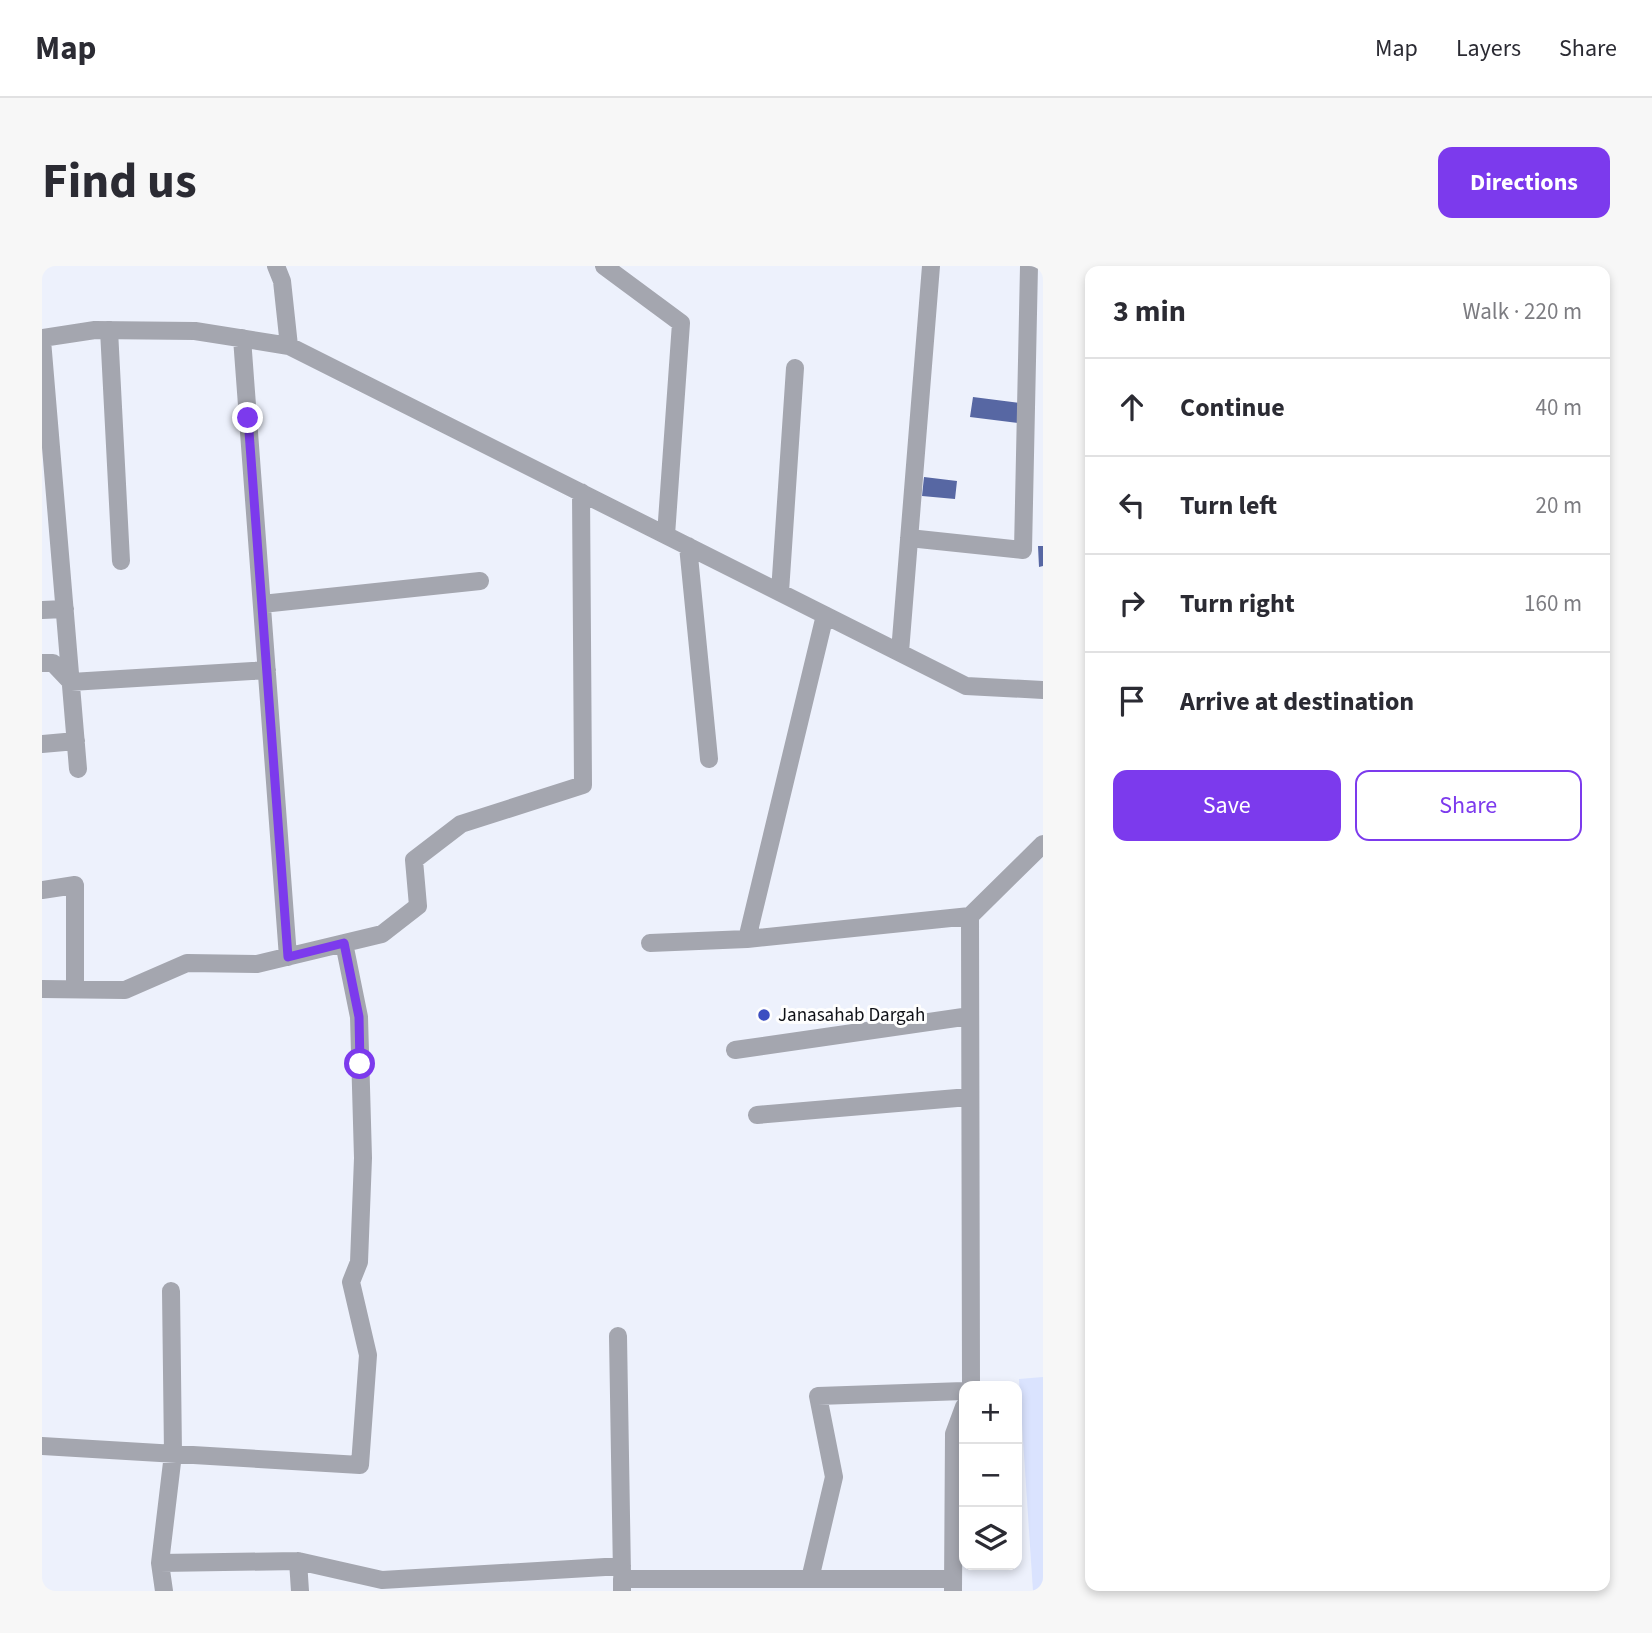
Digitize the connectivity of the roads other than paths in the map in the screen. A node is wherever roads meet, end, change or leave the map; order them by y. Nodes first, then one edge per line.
1 (276, 266) edge
2 (604, 266) edge
3 (931, 266) edge
4 (1030, 266) edge
5 (110, 330) junction
6 (242, 338) junction
7 (42, 339) edge
8 (289, 346) junction
9 (795, 368) dead end
10 (581, 492) junction
11 (666, 535) junction
12 (909, 538) junction
13 (688, 546) junction
14 (121, 561) dead end
15 (480, 581) dead end
16 (780, 592) junction
17 (262, 604) junction
18 (65, 609) junction
19 (42, 610) edge
20 (825, 615) junction
21 (900, 652) junction
22 (42, 663) edge
23 (267, 670) junction
24 (71, 682) junction
25 (1043, 690) edge
26 (76, 741) junction
27 (42, 744) edge
28 (709, 759) dead end
29 (78, 769) dead end
30 (1043, 844) edge
31 (42, 890) edge
32 (970, 916) junction
33 (747, 939) junction
34 (344, 943) junction
35 (650, 943) dead end
36 (288, 957) junction
37 (42, 989) edge
38 (75, 989) junction
39 (970, 1016) junction
40 (735, 1049) dead end
41 (969, 1097) junction
42 (757, 1115) dead end
43 (171, 1291) dead end
44 (618, 1336) dead end
45 (971, 1381) edge
46 (959, 1391) edge
47 (959, 1420) edge
48 (42, 1446) edge
49 (173, 1454) junction
50 (298, 1561) junction
51 (160, 1563) junction
52 (622, 1579) edge
53 (810, 1579) junction
54 (953, 1585) edge
55 (164, 1591) edge
56 (300, 1591) edge

1 - 8 street
2 - 11 street
3 - 12 street
4 - 12 street
5 - 6 street
5 - 7 street
5 - 14 street
6 - 8 street
6 - 17 street
7 - 18 street
8 - 10 street
9 - 16 street
10 - 11 street
10 - 34 street
11 - 13 street
12 - 21 street
13 - 16 street
13 - 28 street
15 - 17 street
16 - 20 street
17 - 23 street
18 - 19 street
18 - 24 street
20 - 21 street
20 - 33 street
21 - 25 street
22 - 24 street
23 - 24 street
23 - 36 street
24 - 26 street
26 - 27 street
26 - 29 street
30 - 32 street
31 - 38 street
32 - 33 street
32 - 39 street
33 - 35 street
34 - 36 street
34 - 49 street
36 - 38 street
37 - 38 street
39 - 40 street
39 - 41 street
41 - 42 street
41 - 45 street
43 - 49 street
44 - 52 street
46 - 53 street
47 - 54 street
48 - 49 street
49 - 51 street
50 - 51 street
50 - 52 street
50 - 56 street
51 - 55 street
52 - 53 street
53 - 54 street

